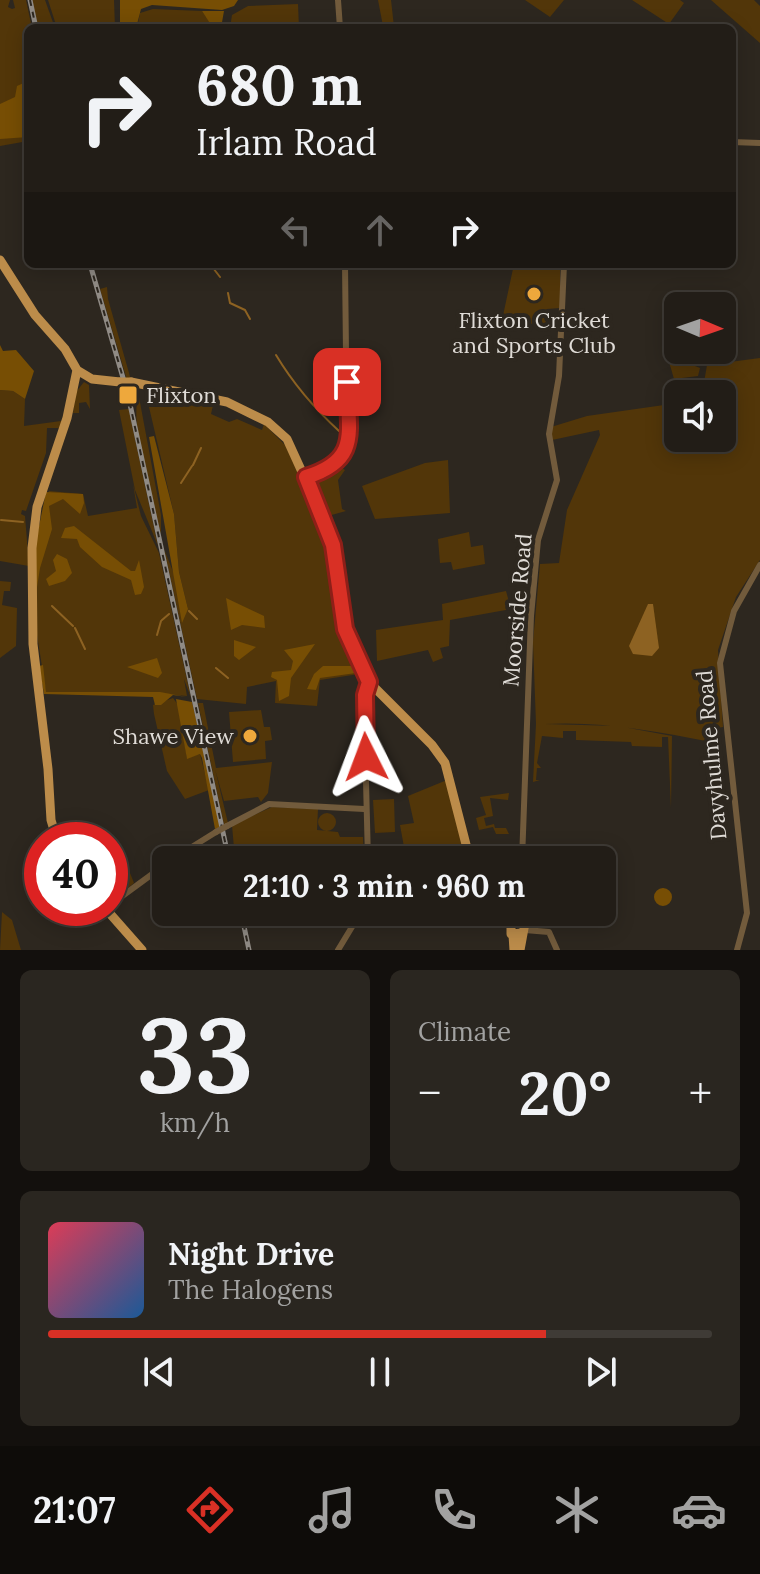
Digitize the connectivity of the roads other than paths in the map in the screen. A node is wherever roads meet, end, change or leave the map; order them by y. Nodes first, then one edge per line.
1 (338, 0) edge
2 (340, 24) edge
3 (736, 142) edge
4 (760, 143) edge
5 (0, 260) edge
6 (345, 268) edge
7 (564, 268) edge
8 (80, 372) junction
9 (306, 477) junction
10 (760, 565) edge
11 (369, 682) junction
12 (364, 809) junction
13 (52, 822) edge
14 (194, 846) edge
15 (367, 846) edge
16 (467, 846) edge
17 (524, 846) edge
18 (152, 874) edge
19 (128, 892) edge
20 (122, 926) edge
21 (353, 926) edge
22 (520, 926) edge
23 (521, 926) edge
24 (528, 926) edge
25 (142, 950) edge
26 (338, 950) edge
27 (514, 950) edge
28 (520, 950) edge
29 (557, 950) edge
30 (737, 950) edge

1 - 2 street
3 - 4 street
5 - 8 main road
6 - 9 street
7 - 17 street, Moorside Road
8 - 9 main road, bridge
8 - 13 main road
9 - 11 main road
10 - 30 street, Davyhulme Road
11 - 12 street
11 - 16 main road
12 - 14 street, bridge
12 - 15 street
18 - 19 street
20 - 25 main road
21 - 26 street
22 - 27 main road
23 - 28 main road
24 - 29 street

